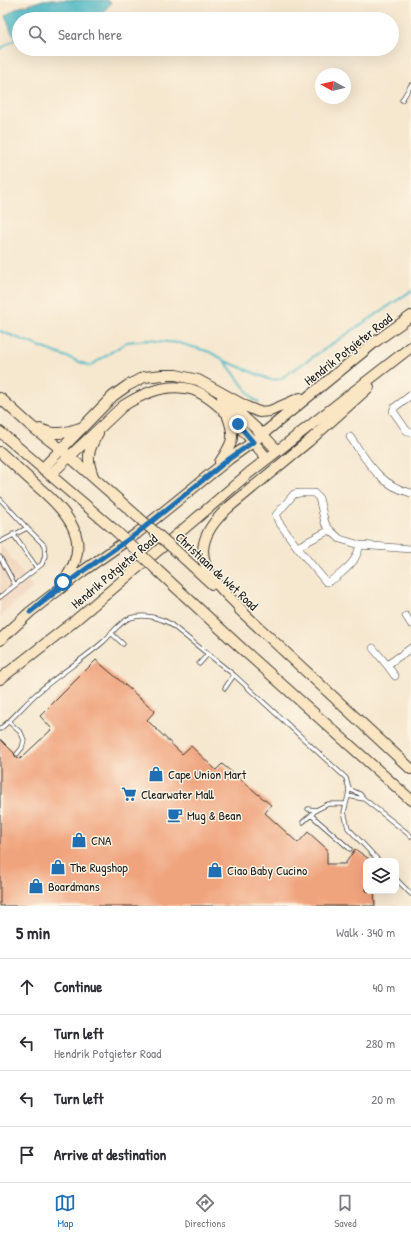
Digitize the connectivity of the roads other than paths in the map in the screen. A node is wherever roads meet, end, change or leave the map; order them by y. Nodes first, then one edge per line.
1 (411, 85) edge
2 (402, 100) dead end
3 (411, 316) edge
4 (411, 347) edge
5 (212, 387) junction
6 (316, 390) junction
7 (411, 395) edge
8 (0, 398) edge
9 (227, 415) junction
10 (106, 422) junction
11 (31, 426) junction
12 (84, 426) junction
13 (0, 432) edge
14 (411, 433) edge
15 (262, 434) junction
16 (350, 437) dead end
17 (253, 442) junction
18 (61, 449) junction
19 (277, 450) junction
20 (0, 452) edge
21 (70, 457) junction
22 (267, 458) junction
23 (42, 469) junction
24 (210, 475) junction
25 (50, 476) junction
26 (94, 478) junction
27 (411, 493) edge
28 (0, 499) edge
29 (26, 528) junction
30 (330, 530) junction
31 (13, 534) junction
32 (0, 542) edge
33 (360, 545) junction
34 (297, 546) junction
35 (411, 549) edge
36 (0, 557) edge
37 (37, 568) junction
38 (15, 585) junction
39 (0, 597) edge
40 (30, 612) junction
41 (244, 613) junction
42 (406, 616) dead end
43 (411, 624) edge
44 (111, 633) junction
45 (0, 640) edge
46 (123, 644) dead end
47 (373, 648) dead end
48 (411, 648) edge
49 (208, 654) junction
50 (199, 664) dead end
51 (386, 665) junction
52 (234, 675) junction
53 (395, 676) dead end
54 (1, 679) edge
55 (225, 688) dead end
56 (9, 722) junction
57 (0, 729) edge
58 (17, 754) dead end
59 (411, 769) edge
60 (349, 789) junction
61 (348, 796) junction
62 (364, 799) junction
63 (411, 800) edge
64 (346, 804) junction
65 (308, 809) dead end
66 (316, 810) junction
67 (311, 815) junction
68 (303, 822) dead end
69 (411, 836) edge
70 (350, 849) dead end
71 (376, 858) edge
72 (399, 882) edge
73 (411, 894) edge

1 - 2 lane
3 - 6 main road, Hendrik Potgieter Road
4 - 19 main road, Hendrik Potgieter Road
4 - 41 main road
5 - 6 main road
5 - 12 main road
5 - 15 main road
6 - 15 main road, Hendrik Potgieter Road
7 - 14 street
8 - 11 main road, Christiaan de Wet Road
9 - 10 main road
9 - 17 main road
9 - 24 main road
10 - 21 main road
10 - 26 main road
11 - 12 main road
11 - 18 main road, Christiaan de Wet Road
12 - 18 main road
13 - 23 main road
15 - 17 main road, Hendrik Potgieter Road
15 - 19 main road
16 - 27 street
17 - 22 main road
17 - 24 main road, Hendrik Potgieter Road
18 - 21 main road, Christiaan de Wet Road
18 - 23 main road
19 - 22 main road, Hendrik Potgieter Road
20 - 40 main road
21 - 25 main road
21 - 26 main road, Christiaan de Wet Road
22 - 54 main road, Hendrik Potgieter Road
23 - 25 main road
24 - 40 main road, Hendrik Potgieter Road
25 - 63 main road, bridge
26 - 41 main road, Christiaan de Wet Road, bridge
28 - 29 lane
29 - 31 lane
29 - 37 lane
30 - 33 street
30 - 34 street
30 - 34 street
31 - 32 lane
31 - 37 lane
33 - 34 street
33 - 35 street
36 - 38 lane
37 - 38 lane
38 - 39 lane
40 - 45 main road, Hendrik Potgieter Road
41 - 59 main road, Christiaan de Wet Road
42 - 43 street
44 - 46 lane
44 - 49 lane
44 - 56 lane
47 - 51 street
48 - 51 street
49 - 50 lane
49 - 52 lane
51 - 53 street
52 - 55 lane
52 - 60 lane
56 - 57 lane
56 - 58 lane
60 - 61 lane
60 - 62 lane
61 - 62 lane
61 - 64 lane
62 - 69 lane
64 - 66 lane
64 - 71 lane
65 - 66 lane
66 - 67 lane
67 - 68 lane
67 - 70 lane
72 - 73 lane

